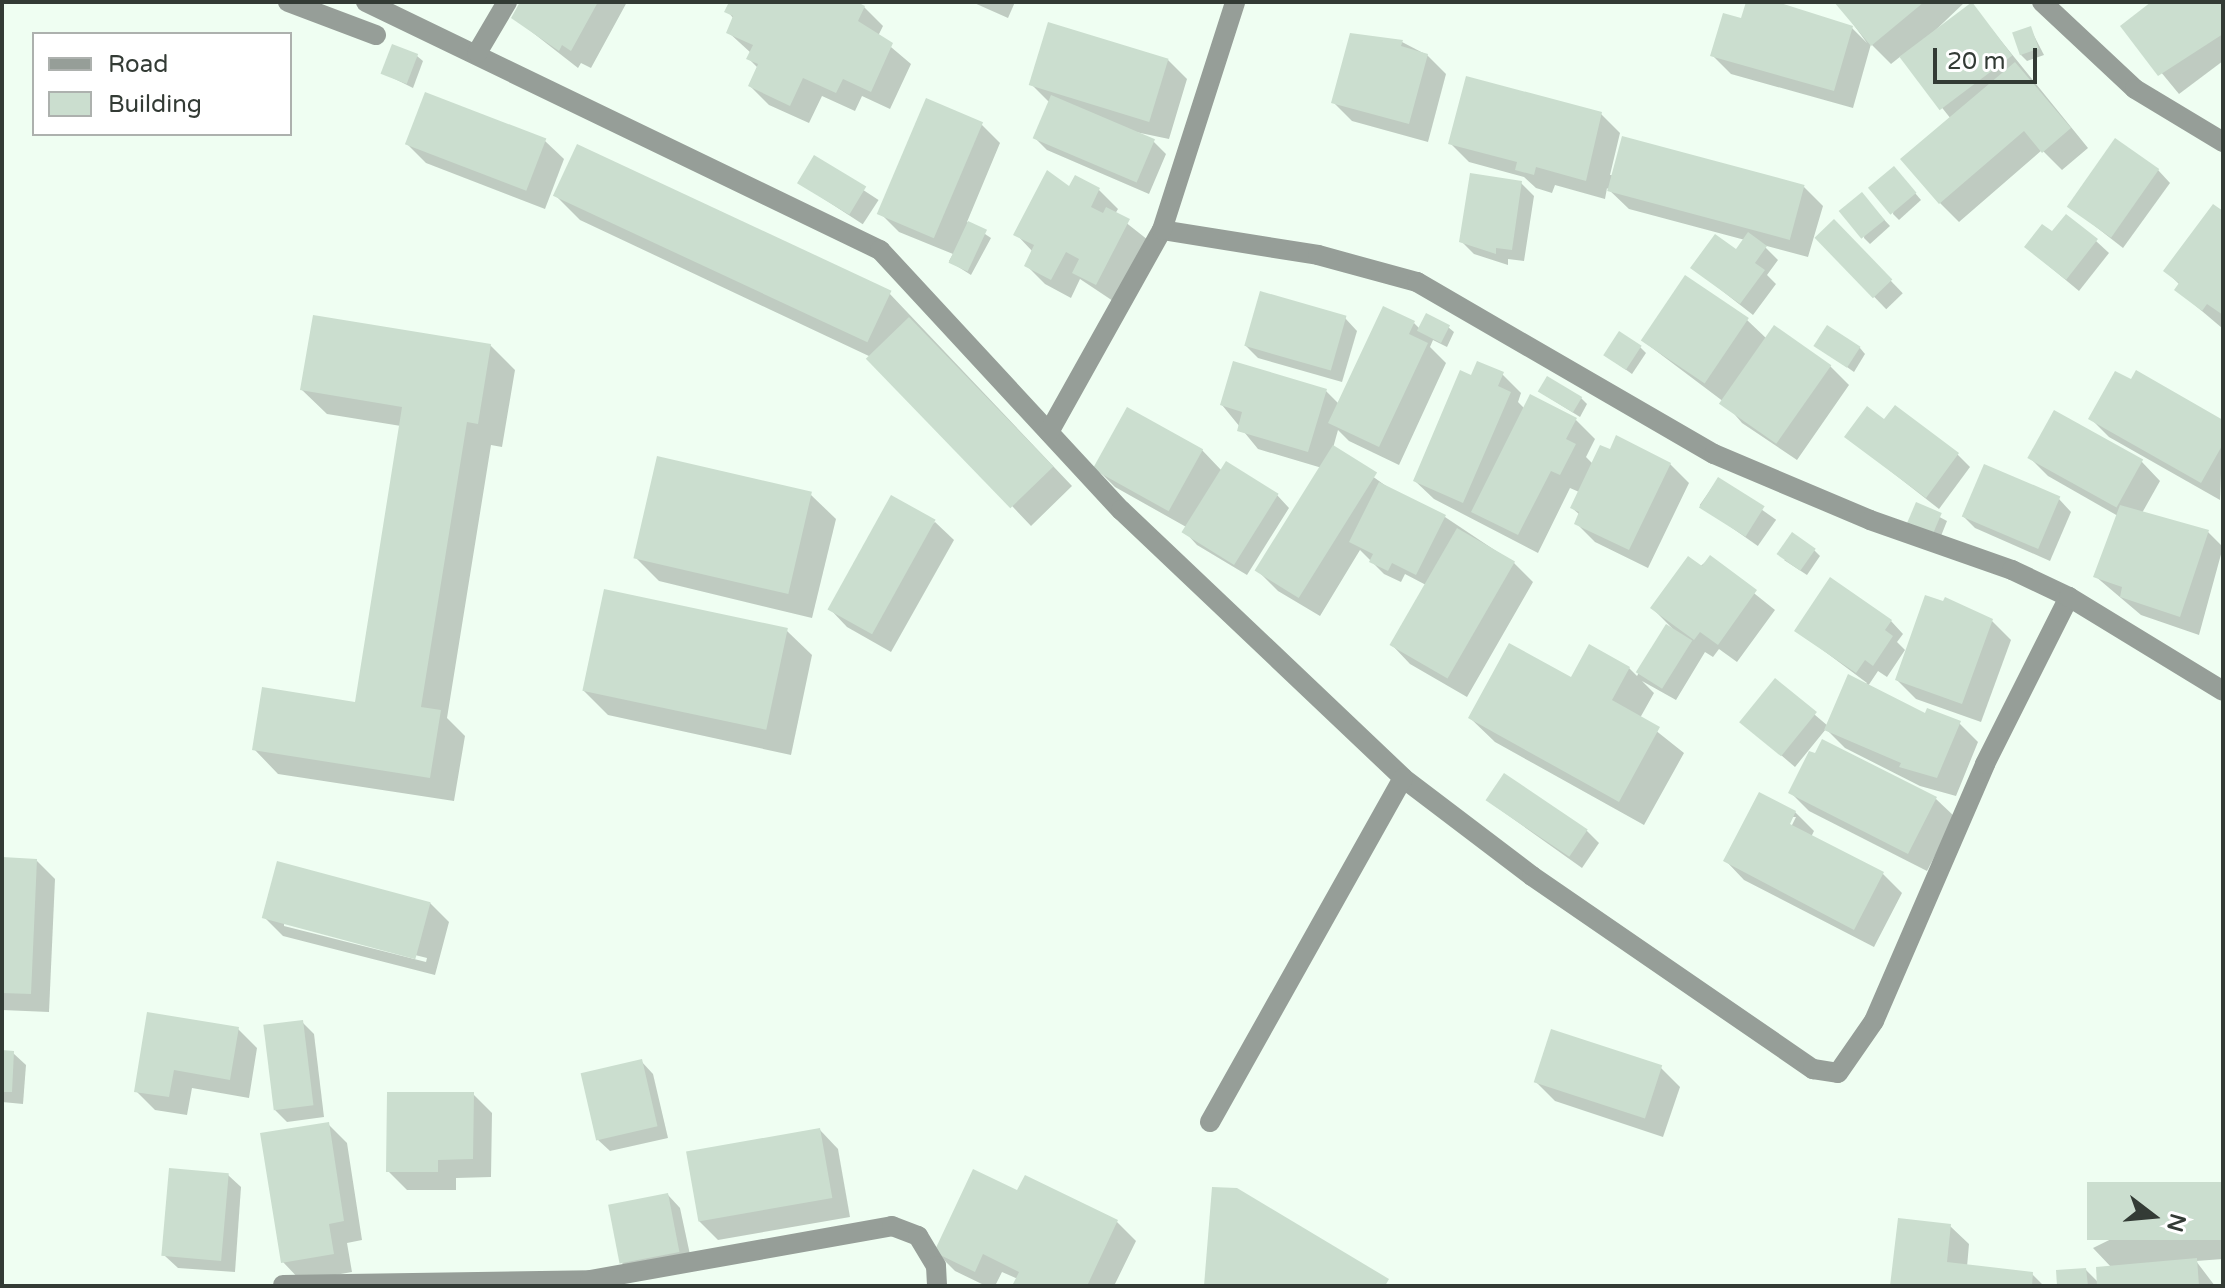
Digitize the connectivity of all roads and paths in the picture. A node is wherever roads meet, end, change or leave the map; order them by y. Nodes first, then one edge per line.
1 (288, 2) edge
2 (366, 2) edge
3 (507, 2) edge
4 (1235, 2) edge
5 (2042, 2) edge
6 (376, 35) dead end
7 (477, 53) junction
8 (2223, 142) edge
9 (1162, 230) junction
10 (1049, 432) junction
11 (2069, 597) junction
12 (2223, 691) edge
13 (1403, 778) junction
14 (1210, 1122) dead end
15 (283, 1285) edge
16 (937, 1286) edge

1 - 6 street
2 - 7 street
3 - 7 street
4 - 9 street
5 - 8 street
7 - 10 street
9 - 10 street
9 - 11 street
10 - 13 street
11 - 12 street
11 - 13 street
13 - 14 street
15 - 16 street

